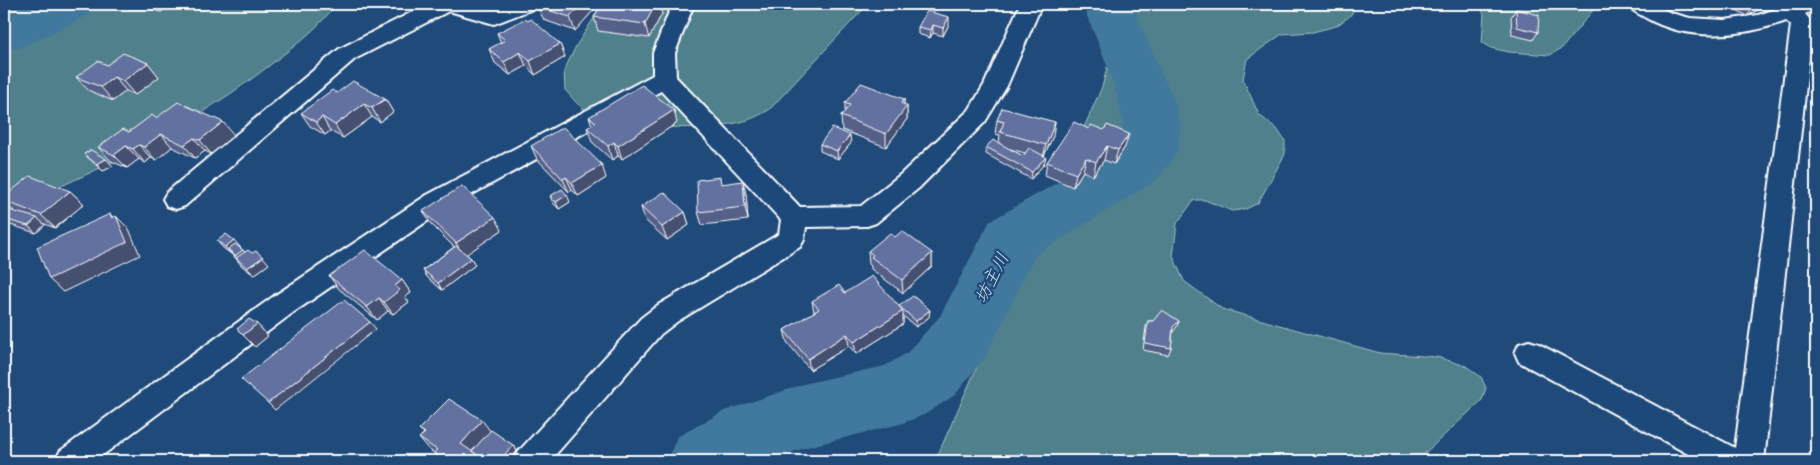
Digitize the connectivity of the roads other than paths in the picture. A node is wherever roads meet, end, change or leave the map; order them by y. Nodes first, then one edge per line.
1 (445, 4) edge
2 (451, 4) edge
3 (524, 4) edge
4 (683, 4) edge
5 (1031, 4) edge
6 (1638, 4) edge
7 (1800, 8) edge
8 (664, 79) junction
9 (176, 199) dead end
10 (794, 217) junction
11 (1529, 353) dead end
12 (71, 461) edge
13 (530, 461) edge
14 (1730, 461) edge
15 (1749, 461) edge

1 - 9 street
2 - 3 street
4 - 8 street
5 - 10 street
6 - 7 street
7 - 15 street
8 - 10 street
8 - 12 street
10 - 13 street
11 - 14 street

